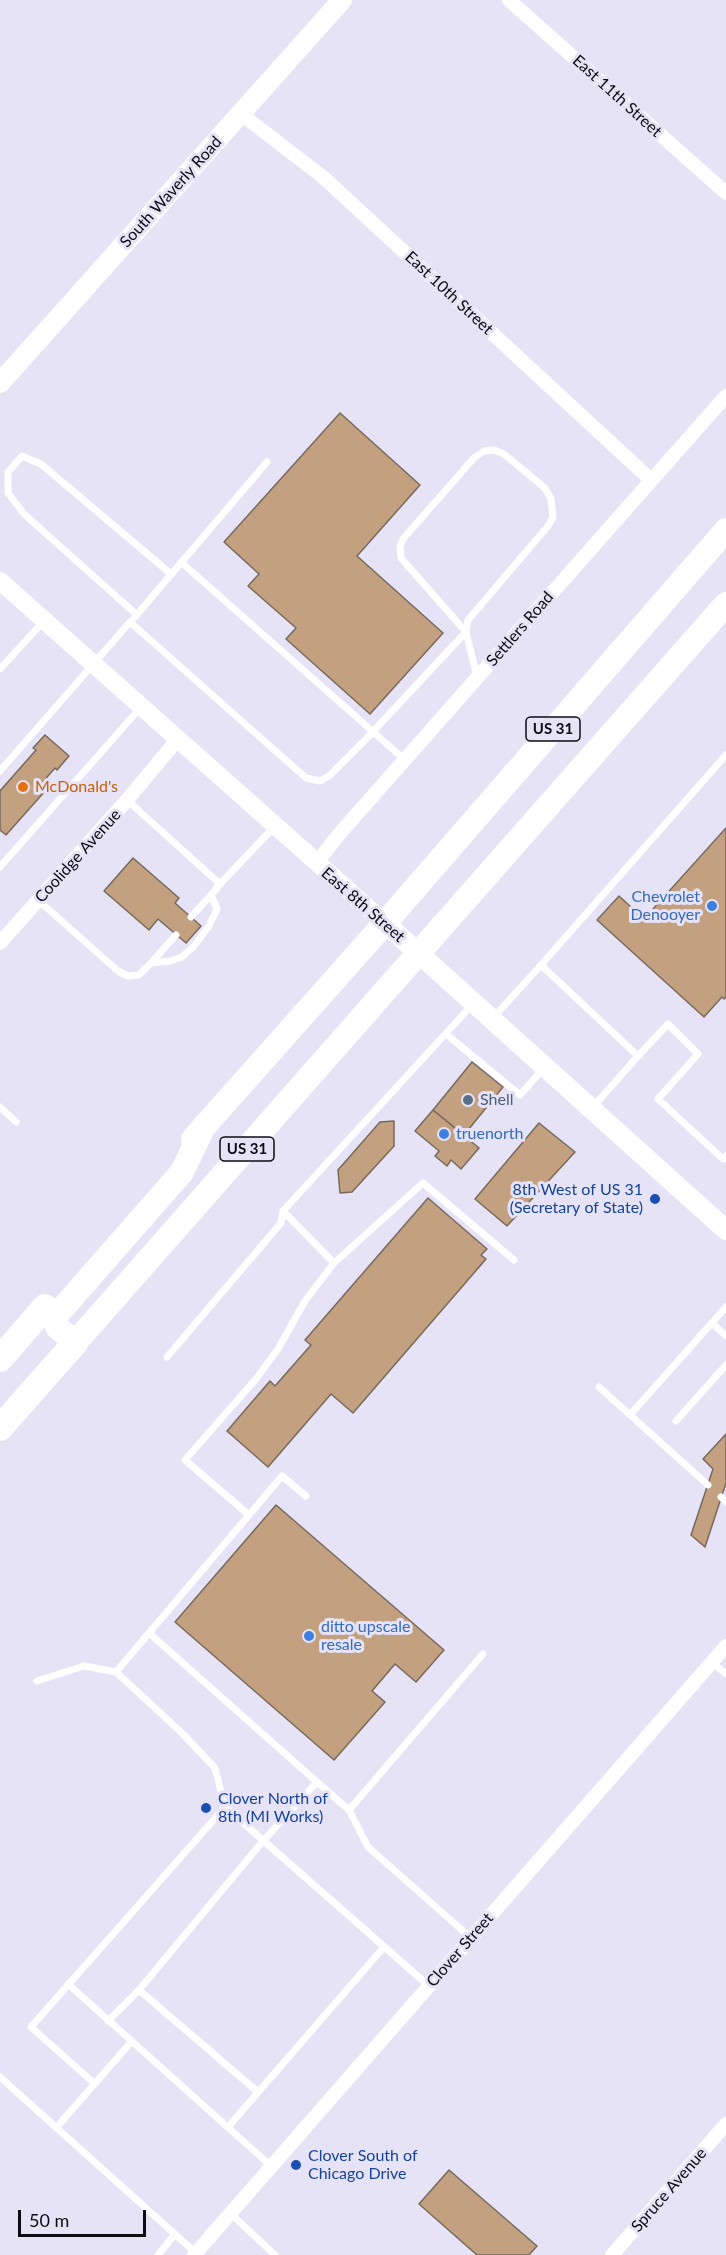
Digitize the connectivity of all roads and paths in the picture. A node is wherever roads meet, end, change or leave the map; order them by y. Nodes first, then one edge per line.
1 (342, 0) edge
2 (509, 0) edge
3 (241, 114) junction
4 (726, 193) edge
5 (0, 383) edge
6 (726, 396) edge
7 (267, 462) dead end
8 (651, 480) junction
9 (725, 535) edge
10 (181, 562) junction
11 (171, 574) junction
12 (0, 581) edge
13 (726, 604) edge
14 (137, 615) junction
15 (45, 621) junction
16 (130, 622) junction
17 (466, 632) junction
18 (94, 665) junction
19 (0, 669) edge
20 (477, 677) junction
21 (141, 707) junction
22 (373, 732) junction
23 (177, 740) junction
24 (726, 755) edge
25 (405, 760) junction
26 (0, 771) edge
27 (127, 800) junction
28 (275, 826) junction
29 (316, 863) junction
30 (0, 867) edge
31 (220, 884) junction
32 (211, 895) junction
33 (38, 900) junction
34 (191, 917) dead end
35 (385, 923) junction
36 (176, 935) dead end
37 (0, 943) edge
38 (420, 954) junction
39 (151, 963) junction
40 (540, 965) junction
41 (474, 1003) junction
42 (492, 1019) junction
43 (446, 1034) junction
44 (638, 1056) junction
45 (545, 1066) junction
46 (0, 1107) edge
47 (591, 1109) junction
48 (16, 1122) dead end
49 (204, 1126) junction
50 (726, 1156) edge
51 (283, 1211) junction
52 (726, 1230) edge
53 (514, 1260) dead end
54 (334, 1263) junction
55 (45, 1307) joint
56 (726, 1307) edge
57 (712, 1323) junction
58 (726, 1336) edge
59 (75, 1343) junction
60 (167, 1357) dead end
61 (0, 1359) edge
62 (726, 1365) edge
63 (599, 1387) dead end
64 (630, 1415) junction
65 (676, 1421) dead end
66 (0, 1428) edge
67 (708, 1485) dead end
68 (306, 1496) dead end
69 (249, 1515) junction
70 (149, 1633) junction
71 (726, 1646) edge
72 (483, 1653) dead end
73 (712, 1662) junction
74 (116, 1672) junction
75 (726, 1674) edge
76 (37, 1681) dead end
77 (317, 1782) junction
78 (225, 1807) junction
79 (350, 1810) junction
80 (263, 1841) junction
81 (471, 1938) junction
82 (384, 1947) junction
83 (68, 1984) junction
84 (429, 1986) junction
85 (139, 1990) junction
86 (108, 2021) junction
87 (132, 2041) junction
88 (0, 2077) edge
89 (95, 2084) junction
90 (258, 2092) junction
91 (726, 2124) edge
92 (228, 2127) junction
93 (56, 2128) junction
94 (271, 2166) junction
95 (230, 2213) junction
96 (175, 2234) junction
97 (195, 2254) edge
98 (158, 2255) edge
99 (275, 2255) edge
100 (612, 2255) edge

1 - 3 main road, South Waverly Road
2 - 4 street, East 11th Street
3 - 5 main road, South Waverly Road
3 - 8 street, East 10th Street
6 - 8 street, Settlers Road
7 - 10 lane
8 - 20 street, Settlers Road
9 - 35 highway, US 31
10 - 11 lane
10 - 22 lane
11 - 14 lane
11 - 14 lane
12 - 15 street, East 8th Street
13 - 38 highway, US 31
14 - 16 lane
15 - 18 street, East 8th Street
15 - 19 lane
16 - 18 lane
16 - 22 lane
17 - 17 lane
17 - 20 lane
17 - 22 lane
18 - 21 street, East 8th Street
18 - 26 lane
20 - 25 street, Settlers Road
21 - 23 street, East 8th Street
21 - 30 lane
22 - 25 lane
23 - 27 street, Coolidge Avenue
23 - 28 street, East 8th Street
24 - 40 lane
25 - 29 street, Settlers Road
27 - 31 lane
27 - 33 street, Coolidge Avenue
28 - 29 street, East 8th Street
28 - 31 lane
29 - 35 street, East 8th Street
31 - 32 lane
32 - 34 lane
32 - 39 lane
33 - 37 street, Coolidge Avenue
33 - 39 lane
35 - 38 main road, East 8th Street
35 - 49 highway, US 31
36 - 39 lane
38 - 41 main road, East 8th Street
38 - 59 highway, US 31
40 - 42 lane
40 - 44 lane
41 - 42 main road, East 8th Street
41 - 43 lane
42 - 45 main road, East 8th Street
43 - 45 lane
43 - 51 lane
44 - 47 lane
44 - 50 lane
45 - 47 main road, East 8th Street
46 - 48 lane
47 - 52 main road, East 8th Street
49 - 55 highway, US 31
49 - 59 highway
51 - 54 lane
51 - 60 lane
53 - 54 lane
54 - 69 lane
55 - 61 highway, US 31
56 - 57 lane
57 - 58 lane
57 - 64 lane
59 - 66 highway, US 31
62 - 65 lane
63 - 64 lane
64 - 67 lane
68 - 69 lane
69 - 70 lane
70 - 74 lane
70 - 77 lane
71 - 73 street, Clover Street
72 - 79 lane
73 - 75 lane
73 - 81 street, Clover Street
74 - 76 lane
74 - 78 lane
77 - 79 lane
77 - 80 lane
78 - 80 lane
78 - 83 lane
79 - 81 lane
80 - 82 lane
80 - 85 lane
81 - 84 street, Clover Street
82 - 84 lane
82 - 90 lane
83 - 86 lane
83 - 89 lane
84 - 94 street, Clover Street
85 - 86 lane
85 - 90 lane
86 - 87 lane
87 - 89 lane
87 - 92 lane
88 - 93 lane
89 - 93 lane
90 - 92 lane
91 - 100 street, Spruce Avenue
92 - 94 lane
93 - 96 lane
94 - 95 street, Clover Street
95 - 97 street, Clover Street
95 - 99 lane
96 - 97 lane
96 - 98 lane

